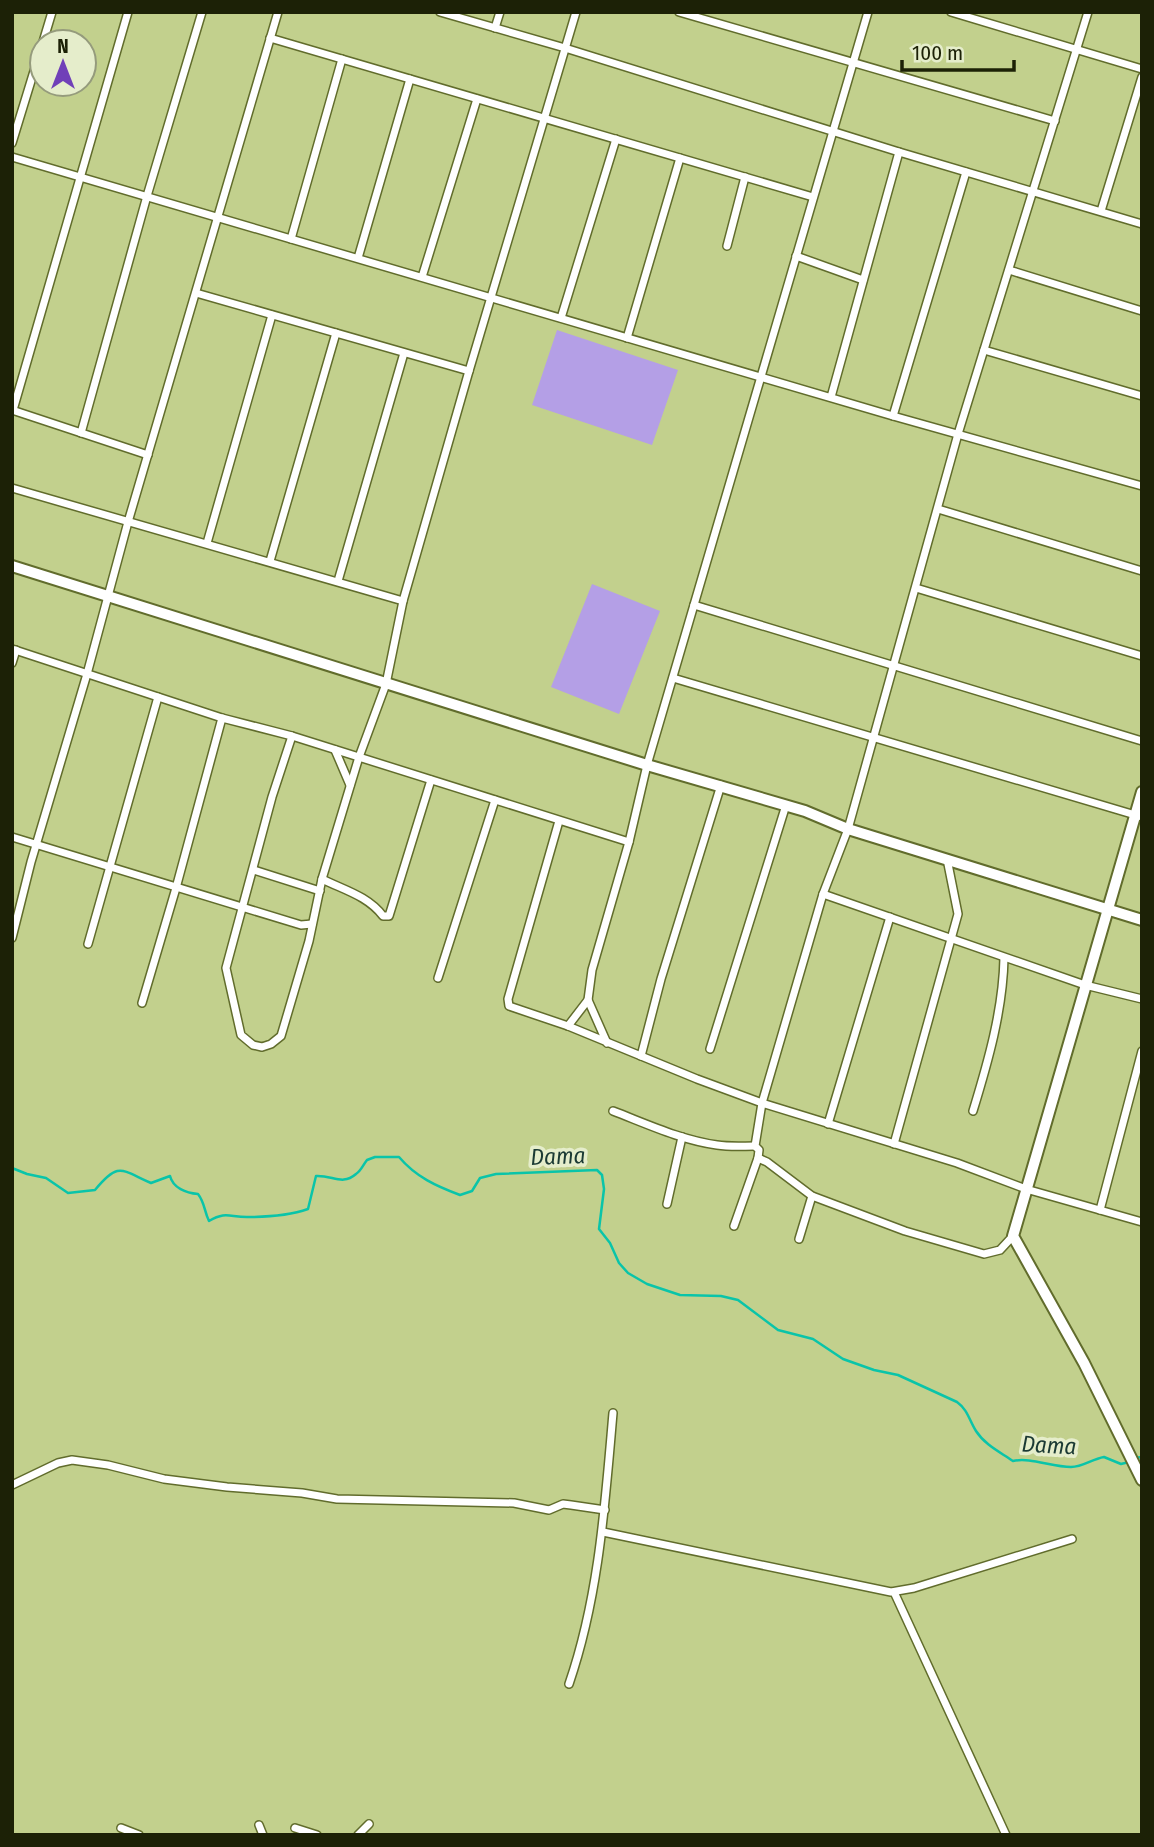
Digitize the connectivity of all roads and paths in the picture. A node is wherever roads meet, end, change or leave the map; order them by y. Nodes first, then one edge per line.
1 (128, 12) edge
2 (202, 12) edge
3 (278, 12) edge
4 (440, 12) edge
5 (500, 12) edge
6 (576, 12) edge
7 (679, 12) edge
8 (868, 12) edge
9 (951, 12) edge
10 (1088, 12) edge
11 (495, 28) junction
12 (270, 38) junction
13 (565, 48) junction
14 (1076, 49) junction
15 (342, 59) junction
16 (853, 63) junction
17 (1142, 69) edge
18 (1142, 77) edge
19 (410, 79) junction
20 (28, 90) edge
21 (477, 99) junction
22 (543, 118) junction
23 (1055, 121) junction
24 (833, 132) junction
25 (616, 139) junction
26 (12, 144) edge
27 (899, 152) junction
28 (12, 157) edge
29 (680, 158) junction
30 (966, 172) junction
31 (81, 177) junction
32 (745, 177) junction
33 (1033, 191) junction
34 (147, 196) junction
35 (813, 197) junction
36 (1101, 211) junction
37 (217, 217) junction
38 (1142, 224) edge
39 (291, 239) junction
40 (727, 246) dead end
41 (796, 256) junction
42 (358, 258) junction
43 (1009, 270) junction
44 (422, 277) junction
45 (863, 280) junction
46 (195, 293) junction
47 (490, 297) junction
48 (1142, 311) edge
49 (272, 315) junction
50 (561, 318) junction
51 (336, 333) junction
52 (627, 338) junction
53 (984, 350) junction
54 (404, 353) junction
55 (468, 370) junction
56 (760, 377) junction
57 (1142, 396) edge
58 (831, 397) junction
59 (13, 410) edge
60 (893, 416) junction
61 (81, 433) junction
62 (958, 434) junction
63 (148, 455) junction
64 (1142, 486) edge
65 (12, 488) edge
66 (937, 509) junction
67 (128, 522) junction
68 (207, 543) junction
69 (270, 561) junction
70 (12, 566) edge
71 (1142, 571) edge
72 (338, 581) junction
73 (916, 588) junction
74 (107, 597) junction
75 (403, 601) junction
76 (694, 605) junction
77 (14, 650) edge
78 (1142, 656) edge
79 (12, 663) edge
80 (894, 666) junction
81 (87, 674) junction
82 (673, 677) junction
83 (386, 684) junction
84 (158, 697) junction
85 (222, 718) junction
86 (292, 736) junction
87 (874, 737) junction
88 (1142, 741) edge
89 (335, 750) junction
90 (359, 757) junction
91 (647, 765) junction
92 (431, 780) junction
93 (721, 785) junction
94 (350, 786) junction
95 (1142, 792) edge
96 (495, 800) junction
97 (786, 805) junction
98 (1138, 816) edge
99 (559, 821) junction
100 (848, 829) junction
101 (12, 837) edge
102 (629, 842) junction
103 (38, 845) junction
104 (947, 859) junction
105 (110, 866) junction
106 (254, 870) junction
107 (323, 879) junction
108 (176, 888) junction
109 (320, 891) junction
110 (823, 894) junction
111 (242, 907) junction
112 (1108, 909) junction
113 (890, 917) junction
114 (1142, 920) edge
115 (312, 924) junction
116 (12, 938) edge
117 (951, 939) junction
118 (88, 944) dead end
119 (1004, 958) junction
120 (438, 978) dead end
121 (1085, 985) junction
122 (1142, 999) edge
123 (588, 1000) junction
124 (142, 1003) dead end
125 (568, 1026) junction
126 (607, 1043) junction
127 (710, 1049) dead end
128 (1142, 1051) edge
129 (641, 1056) junction
130 (762, 1103) junction
131 (613, 1111) dead end
132 (973, 1111) dead end
133 (828, 1124) junction
134 (682, 1137) junction
135 (894, 1144) junction
136 (755, 1146) junction
137 (758, 1158) junction
138 (1026, 1189) junction
139 (812, 1196) junction
140 (667, 1203) dead end
141 (1100, 1210) junction
142 (1142, 1222) edge
143 (734, 1226) dead end
144 (1013, 1236) junction
145 (799, 1239) dead end
146 (613, 1413) dead end
147 (1142, 1480) edge
148 (12, 1485) edge
149 (605, 1510) junction
150 (603, 1532) junction
151 (1072, 1539) dead end
152 (894, 1592) junction
153 (569, 1684) dead end
154 (369, 1824) dead end
155 (259, 1825) dead end
156 (121, 1828) dead end
157 (295, 1828) dead end
158 (139, 1835) edge
159 (263, 1835) edge
160 (317, 1835) edge
161 (358, 1835) edge
162 (1006, 1835) edge

1 - 31 street
2 - 34 street
3 - 12 street
4 - 11 street
5 - 11 street
6 - 13 street
7 - 16 street
8 - 16 street
9 - 14 street
10 - 14 street
11 - 13 street
12 - 15 street
12 - 37 street
13 - 22 street
13 - 24 street
14 - 17 street
14 - 23 street
15 - 19 street
15 - 39 street
16 - 23 street
16 - 24 street
18 - 36 street
19 - 21 street
19 - 42 street
20 - 26 street
21 - 22 street
21 - 44 street
22 - 25 street
22 - 47 street
23 - 33 street
24 - 27 street
24 - 35 street
25 - 29 street
25 - 50 street
27 - 30 street
27 - 45 street
28 - 31 street
29 - 32 street
29 - 52 street
30 - 33 street
30 - 60 street
31 - 34 street
31 - 59 street
32 - 35 street
32 - 40 street
33 - 36 street
33 - 43 street
34 - 37 street
34 - 61 street
35 - 41 street
36 - 38 street
37 - 39 street
37 - 46 street
39 - 42 street
41 - 45 street
41 - 56 street
42 - 44 street
43 - 48 street
43 - 53 street
44 - 47 street
45 - 58 street
46 - 49 street
46 - 63 street
47 - 50 street
47 - 55 street
49 - 51 street
49 - 68 street
50 - 52 street
51 - 54 street
51 - 69 street
52 - 56 street
53 - 57 street
53 - 62 street
54 - 55 street
54 - 72 street
55 - 75 street
56 - 58 street
56 - 76 street
58 - 60 street
59 - 61 street
60 - 62 street
61 - 63 street
62 - 64 street
62 - 66 street
63 - 67 street
65 - 67 street
66 - 71 street
66 - 73 street
67 - 68 street
67 - 74 street
68 - 69 street
69 - 72 street
70 - 74 street
72 - 75 street
73 - 78 street
73 - 80 street
74 - 81 street
74 - 83 street
75 - 83 street
76 - 80 street
76 - 82 street
77 - 79 street
77 - 81 street
80 - 87 street
80 - 88 street
81 - 84 street
81 - 103 street
82 - 87 street
82 - 91 street
83 - 90 street
83 - 91 street
84 - 85 street
84 - 105 street
85 - 86 street
85 - 108 street
86 - 89 street
86 - 106 street
87 - 98 street
87 - 100 street
89 - 90 street
89 - 94 street
90 - 92 street
90 - 94 street
91 - 93 street
91 - 102 street
92 - 96 street
92 - 107 street
93 - 97 street
93 - 129 street
94 - 107 street
95 - 98 street
96 - 99 street
96 - 120 street
97 - 100 street
97 - 127 street
98 - 112 street
99 - 102 street
99 - 125 street
100 - 104 street
100 - 110 street
101 - 103 street
102 - 123 street
103 - 105 street
103 - 116 street
104 - 112 street
104 - 117 street
105 - 108 street
105 - 118 street
106 - 109 street
106 - 111 street
107 - 109 street
108 - 111 street
108 - 124 street
109 - 115 street
110 - 113 street
110 - 130 street
111 - 115 street
111 - 115 street
112 - 114 street
112 - 121 street
113 - 117 street
113 - 133 street
117 - 119 street
117 - 135 street
119 - 121 street
119 - 132 street
121 - 122 street
121 - 138 street
123 - 125 street
123 - 126 street
125 - 126 street
126 - 129 street
128 - 141 street
129 - 130 street
130 - 133 street
130 - 136 street
131 - 134 street
133 - 135 street
134 - 136 street
134 - 140 street
135 - 138 street
136 - 137 street
137 - 139 street
137 - 143 street
138 - 141 street
138 - 144 street
139 - 144 street
139 - 145 street
141 - 142 street
144 - 147 street
146 - 149 street
148 - 149 street
149 - 150 street
150 - 152 street
150 - 153 street
151 - 152 street
152 - 162 street
154 - 161 street
155 - 159 street
156 - 158 street
157 - 160 street

